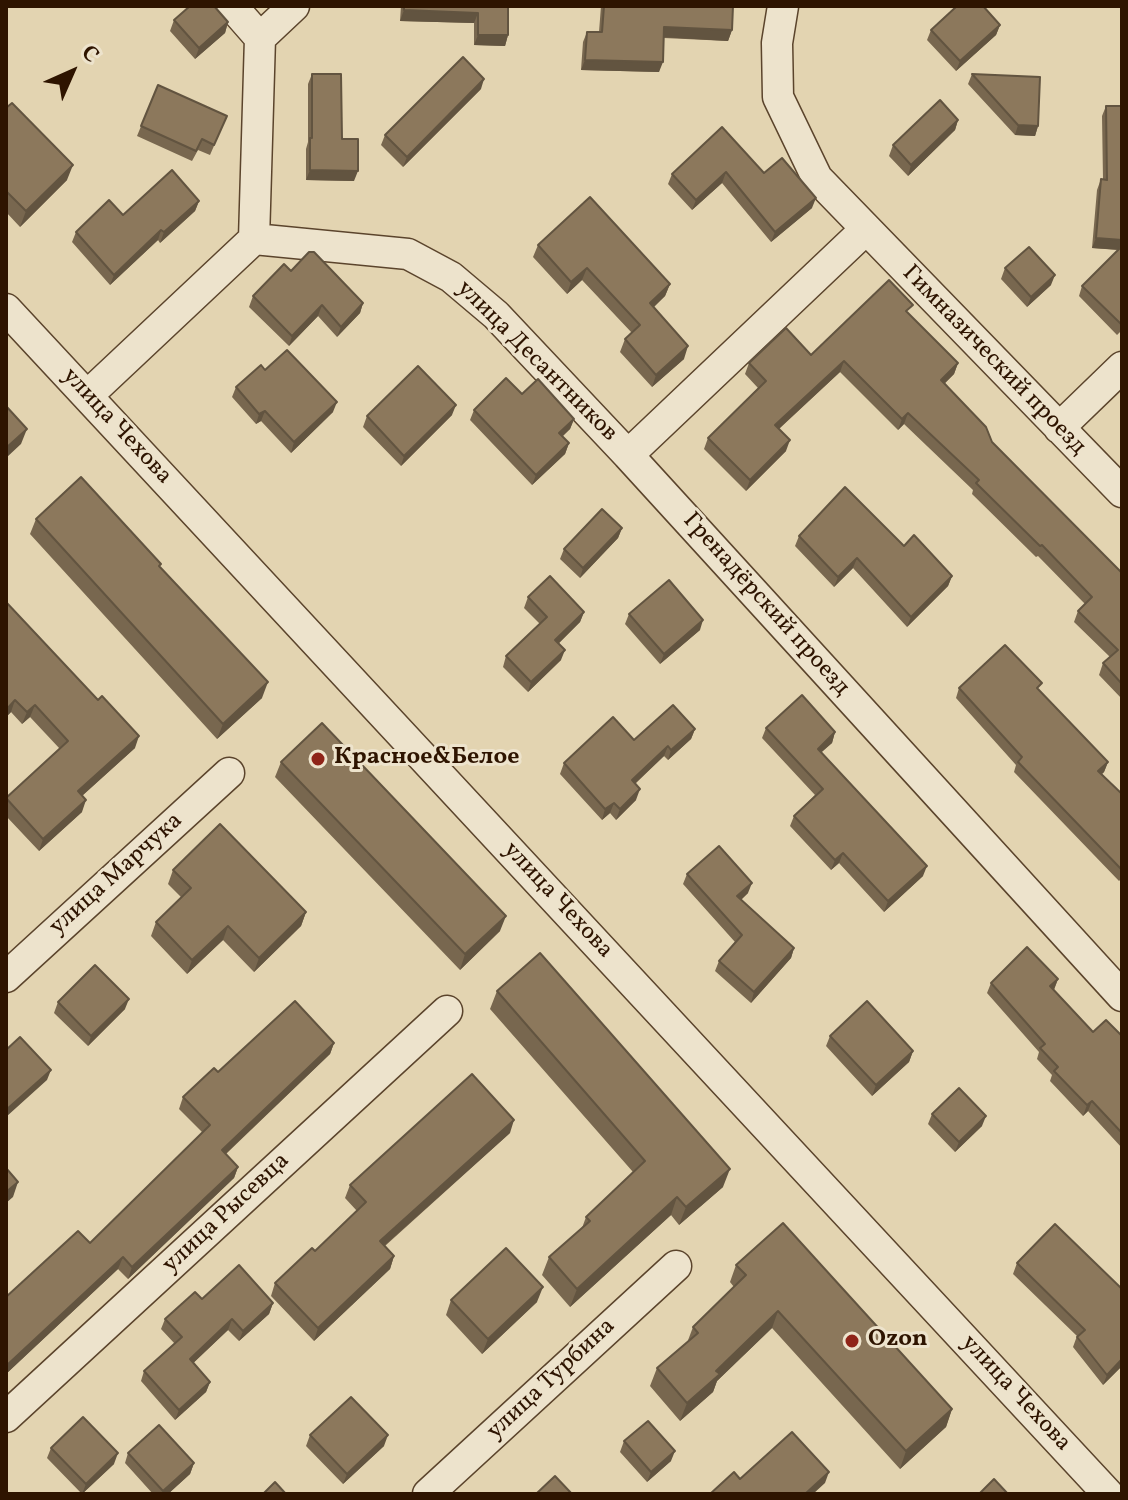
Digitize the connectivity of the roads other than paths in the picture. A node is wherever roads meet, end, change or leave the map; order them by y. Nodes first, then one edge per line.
1 (232, 6) edge
2 (294, 6) edge
3 (783, 6) edge
4 (260, 38) junction
5 (865, 230) junction
6 (254, 239) junction
7 (6, 309) edge
8 (1122, 367) edge
9 (87, 396) junction
10 (1059, 428) junction
11 (628, 455) junction
12 (1122, 492) edge
13 (229, 773) dead end
14 (6, 977) edge
15 (1122, 996) edge
16 (447, 1011) dead end
17 (676, 1266) dead end
18 (6, 1417) edge
19 (428, 1494) edge
20 (1108, 1494) edge

1 - 4 street
2 - 4 street
3 - 5 street
4 - 6 street
5 - 10 street, Гимназический проезд
5 - 11 street
6 - 9 street
6 - 11 street, улица Десантников
7 - 9 street, улица Чехова
8 - 10 street
9 - 20 street, улица Чехова
10 - 12 street, Гимназический проезд
11 - 15 street, Гренадёрский проезд
13 - 14 street, улица Марчука
16 - 18 street, улица Рысевца
17 - 19 street, улица Турбина

